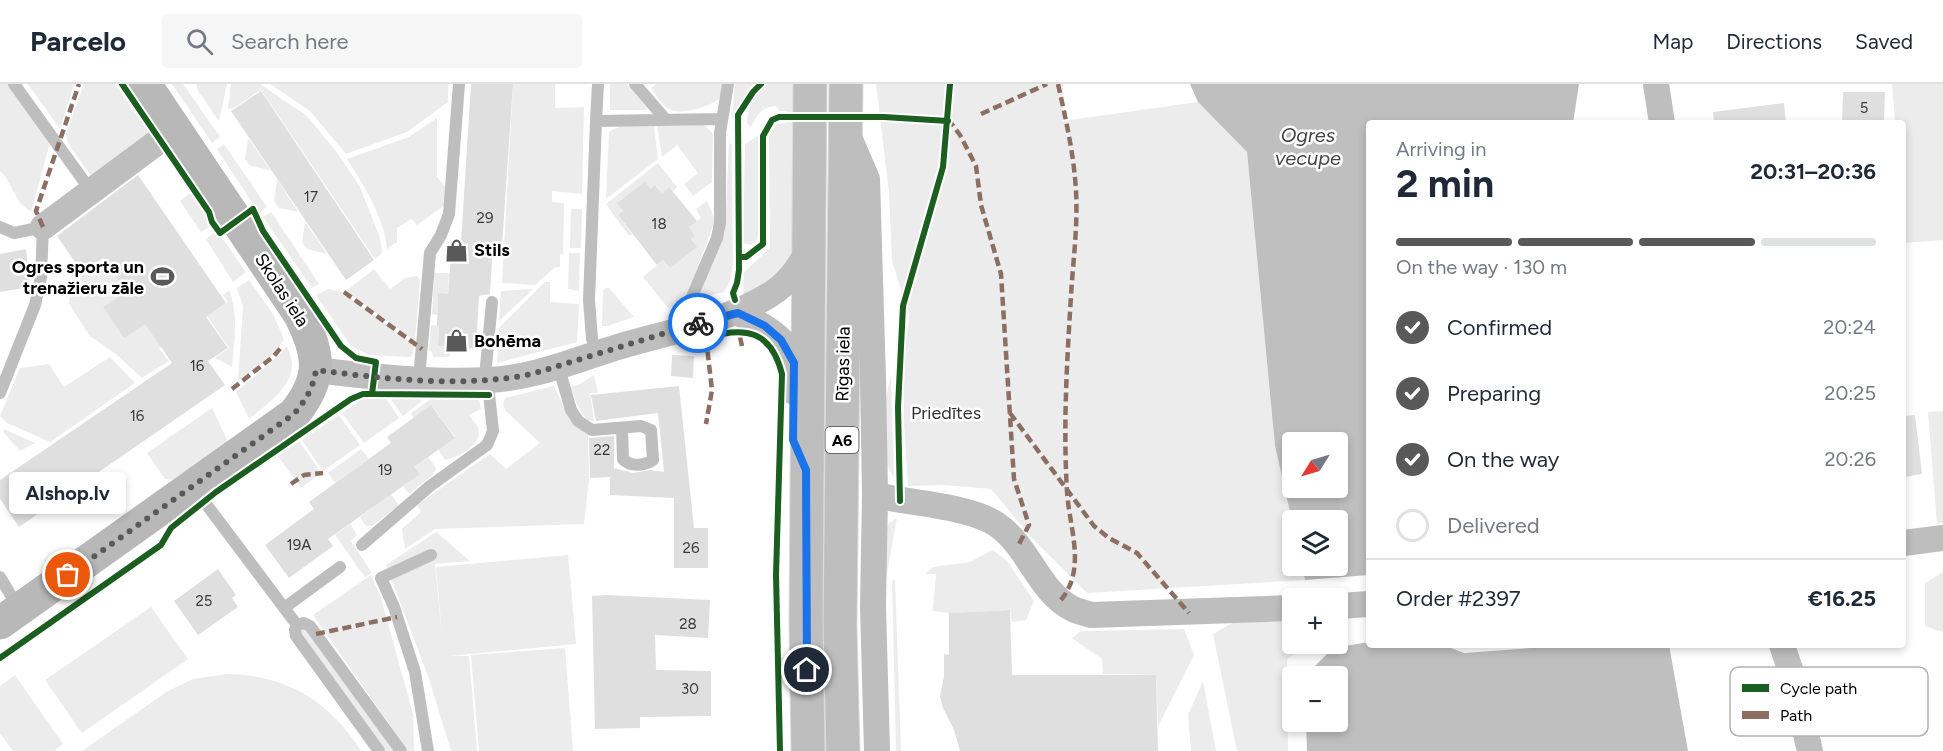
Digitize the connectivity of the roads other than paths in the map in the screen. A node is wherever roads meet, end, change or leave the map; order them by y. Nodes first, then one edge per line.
1 (14, 84) edge
2 (145, 84) edge
3 (459, 84) edge
4 (598, 84) edge
5 (635, 84) edge
6 (728, 84) edge
7 (810, 84) edge
8 (846, 84) edge
9 (1662, 86) edge
10 (722, 119) junction
11 (666, 120) junction
12 (1662, 120) edge
13 (596, 121) junction
14 (175, 129) junction
15 (845, 129) junction
16 (91, 191) junction
17 (0, 227) edge
18 (43, 227) junction
19 (809, 250) junction
20 (691, 299) dead end
21 (492, 302) dead end
22 (738, 313) junction
23 (597, 353) junction
24 (558, 365) junction
25 (316, 370) junction
26 (419, 379) junction
27 (488, 380) junction
28 (0, 393) edge
29 (622, 428) dead end
30 (806, 470) junction
31 (193, 488) junction
32 (875, 495) junction
33 (1943, 538) edge
34 (1906, 543) edge
35 (362, 545) dead end
36 (431, 555) dead end
37 (340, 567) dead end
38 (0, 577) edge
39 (1366, 604) edge
40 (1348, 605) edge
41 (284, 608) junction
42 (1282, 608) edge
43 (9, 616) edge
44 (297, 625) junction
45 (1783, 648) edge
46 (1789, 667) edge
47 (1806, 736) edge
48 (379, 751) edge
49 (401, 751) edge
50 (428, 751) edge
51 (808, 751) edge
52 (843, 751) edge
53 (877, 751) edge
54 (1810, 751) edge

1 - 16 lane
2 - 14 main road, Skolas iela
3 - 26 lane
4 - 13 lane
5 - 11 lane
6 - 10 lane
7 - 19 highway, Rīgas iela / A6
8 - 15 highway, Rīgas iela / A6
9 - 12 street
10 - 11 lane
10 - 20 lane
11 - 13 lane
13 - 23 lane
14 - 16 street
14 - 25 main road, Skolas iela
15 - 32 street
15 - 52 highway, Rīgas iela / A6
16 - 18 street
17 - 18 lane
18 - 28 lane
19 - 22 street
19 - 30 highway, Rīgas iela / A6
21 - 27 lane
22 - 23 street
22 - 30 street
23 - 24 street
24 - 27 street
24 - 29 lane
25 - 26 street
25 - 31 main road, Skolas iela
26 - 27 street
27 - 35 lane
30 - 51 highway, Rīgas iela / A6
31 - 41 lane
31 - 43 main road, Skolas iela
32 - 42 street
32 - 53 street
33 - 34 street
36 - 50 lane
37 - 41 lane
38 - 43 lane
39 - 40 street
41 - 44 lane
44 - 48 lane
44 - 49 lane
45 - 46 street
47 - 54 street

